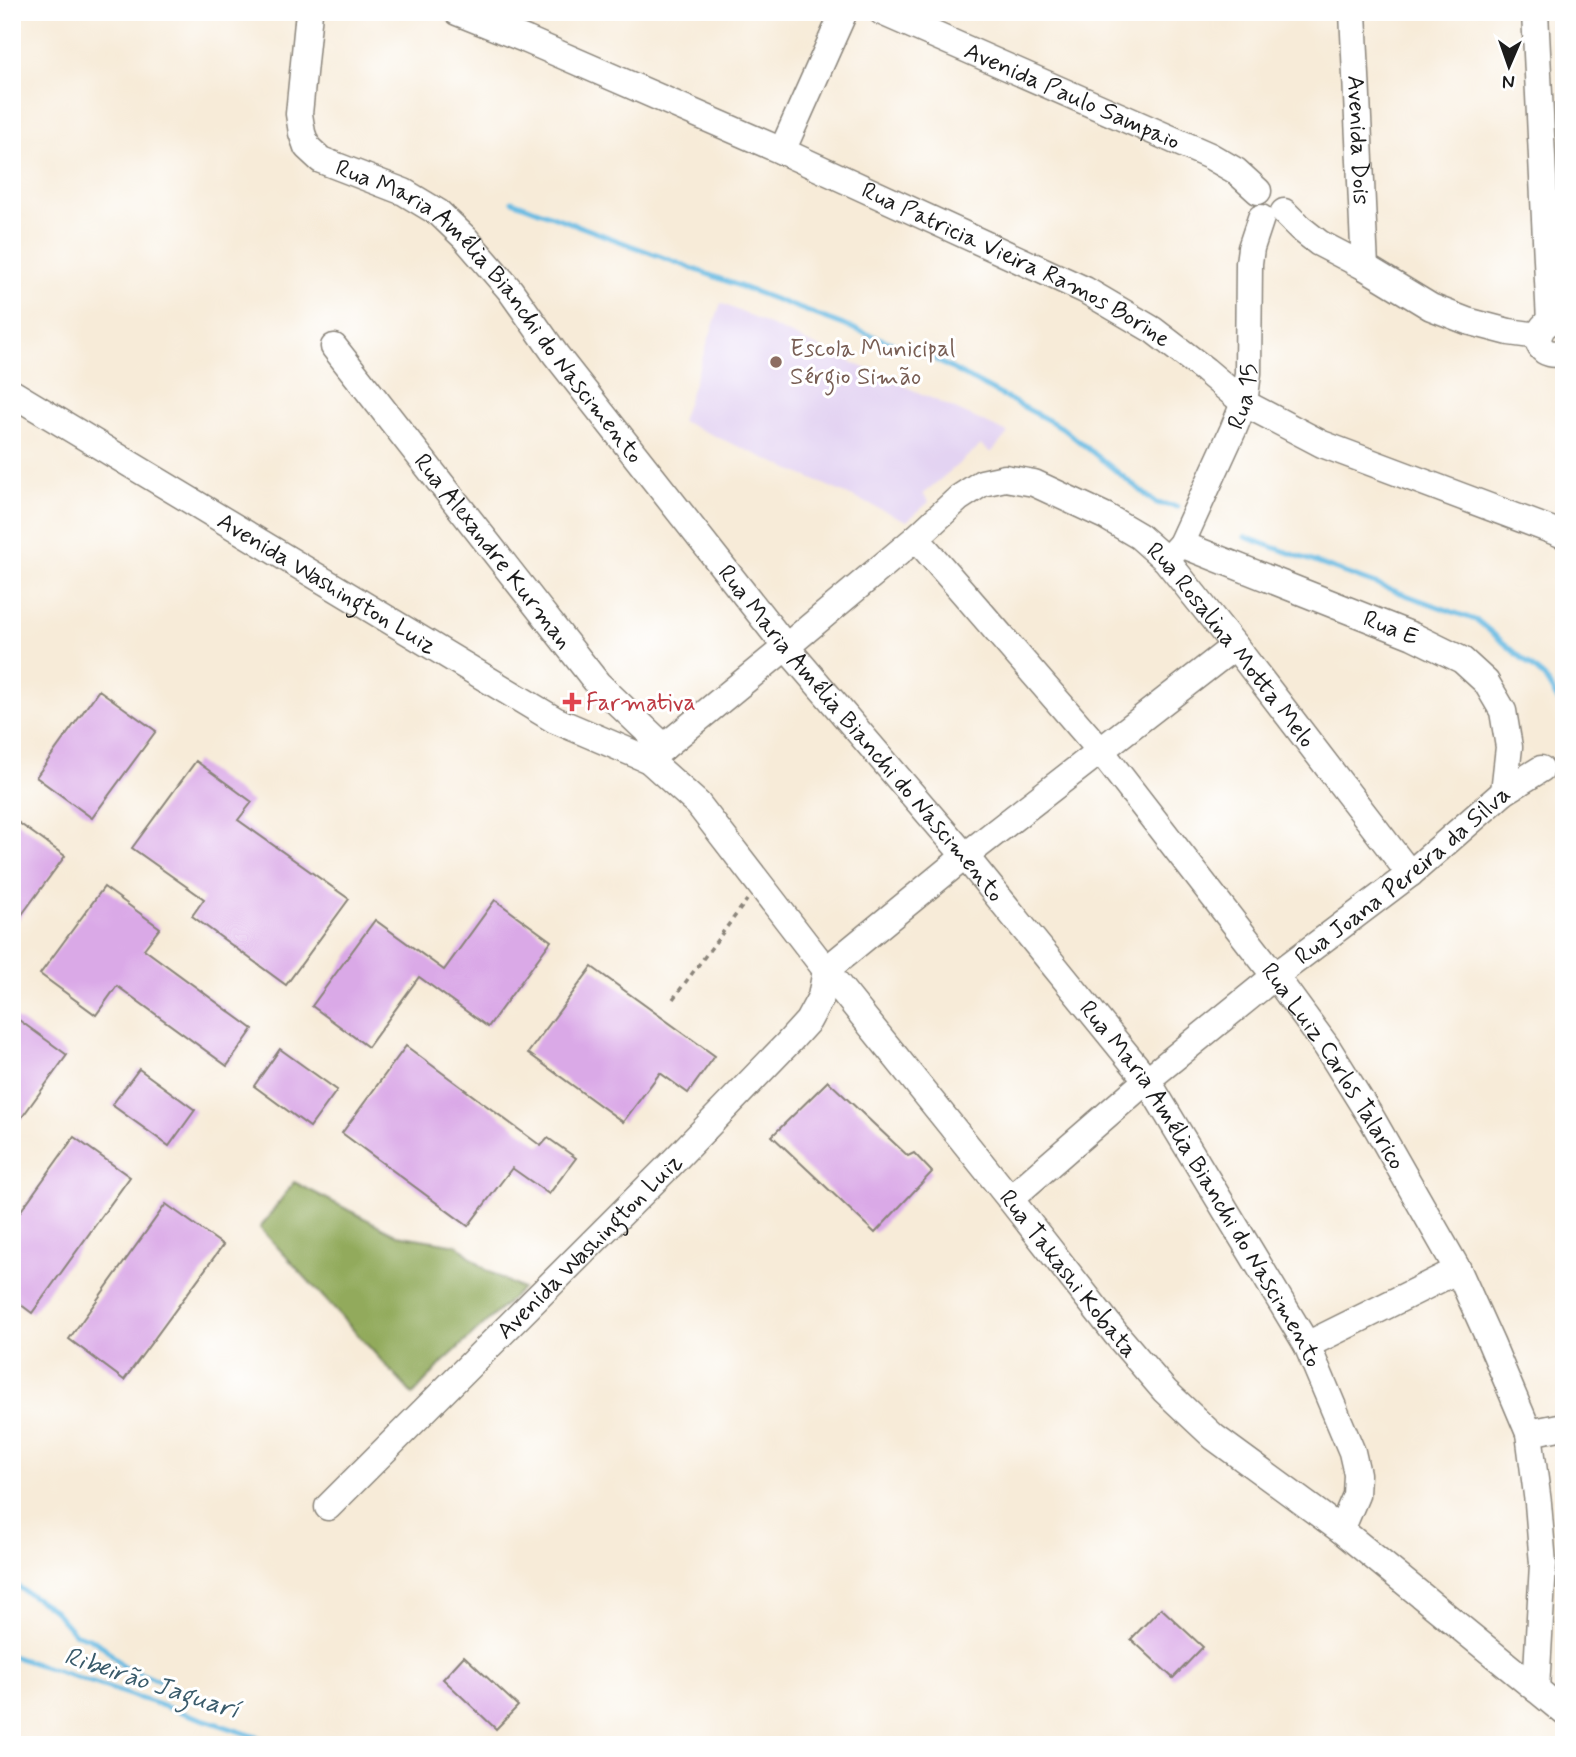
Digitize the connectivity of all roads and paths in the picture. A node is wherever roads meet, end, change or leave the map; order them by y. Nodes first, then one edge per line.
1 (309, 12) edge
2 (457, 12) edge
3 (844, 12) edge
4 (882, 12) edge
5 (1535, 12) edge
6 (1346, 15) edge
7 (782, 151) junction
8 (1272, 215) junction
9 (1365, 267) junction
10 (1551, 327) edge
11 (334, 347) dead end
12 (1564, 352) edge
13 (12, 393) edge
14 (1244, 404) junction
15 (1564, 535) edge
16 (916, 538) junction
17 (1174, 552) junction
18 (1235, 646) junction
19 (786, 647) junction
20 (1100, 750) junction
21 (657, 754) junction
22 (1541, 769) dead end
23 (1504, 792) junction
24 (965, 856) junction
25 (1410, 874) junction
26 (759, 883) junction
27 (825, 970) junction
28 (1275, 976) junction
29 (673, 999) dead end
30 (1147, 1080) junction
31 (1010, 1199) junction
32 (1458, 1270) junction
33 (1307, 1345) junction
34 (1564, 1426) edge
35 (1529, 1433) junction
36 (328, 1507) dead end
37 (1341, 1530) junction
38 (1536, 1689) junction
39 (1564, 1712) edge

1 - 19 street, Rua Maria Amélia Bianchi do Nascimento
2 - 7 street, Rua Patricia Vieira Ramos Borine
3 - 7 street
4 - 8 street, Avenida Paulo Sampaio
5 - 10 street
6 - 9 street, Avenida Dois
7 - 14 street, Rua Patricia Vieira Ramos Borine
8 - 9 street, Avenida Paulo Sampaio
8 - 14 street, Rua 15
9 - 10 street, Avenida Paulo Sampaio
10 - 12 street, Avenida Paulo Sampaio
11 - 21 street, Rua Alexandre Kurman
13 - 21 street, Avenida Washington Luiz
14 - 15 street, Rua Patricia Vieira Ramos Borine
14 - 17 street, Rua 15
16 - 17 street, Rua Rosalina Motta Melo
16 - 19 street
16 - 20 street, Rua Luiz Carlos Talarico
17 - 18 street, Rua Rosalina Motta Melo
17 - 23 street, Rua E
18 - 20 street
18 - 25 street, Rua Rosalina Motta Melo
19 - 21 street
19 - 24 street, Rua Maria Amélia Bianchi do Nascimento
20 - 24 street
20 - 28 street, Rua Luiz Carlos Talarico
21 - 26 street, Rua Takashi Kobata
22 - 23 street, Rua Joana Pereira da Silva
23 - 25 street, Rua Joana Pereira da Silva
24 - 27 street
24 - 30 street, Rua Maria Amélia Bianchi do Nascimento
25 - 28 street, Rua Joana Pereira da Silva
26 - 27 street, Rua Takashi Kobata
26 - 29 path
27 - 31 street, Rua Takashi Kobata
27 - 36 street, Avenida Washington Luiz
28 - 30 street, Rua Joana Pereira da Silva
28 - 32 street, Rua Luiz Carlos Talarico
30 - 31 street, Rua Joana Pereira da Silva
30 - 33 street, Rua Maria Amélia Bianchi do Nascimento
31 - 37 street, Rua Takashi Kobata
32 - 33 street
32 - 35 street, Rua Luiz Carlos Talarico
33 - 37 street, Rua Maria Amélia Bianchi do Nascimento
34 - 35 street
35 - 38 street, Rua Luiz Carlos Talarico
37 - 38 street, Rua Takashi Kobata
38 - 39 street, Rua Takashi Kobata

